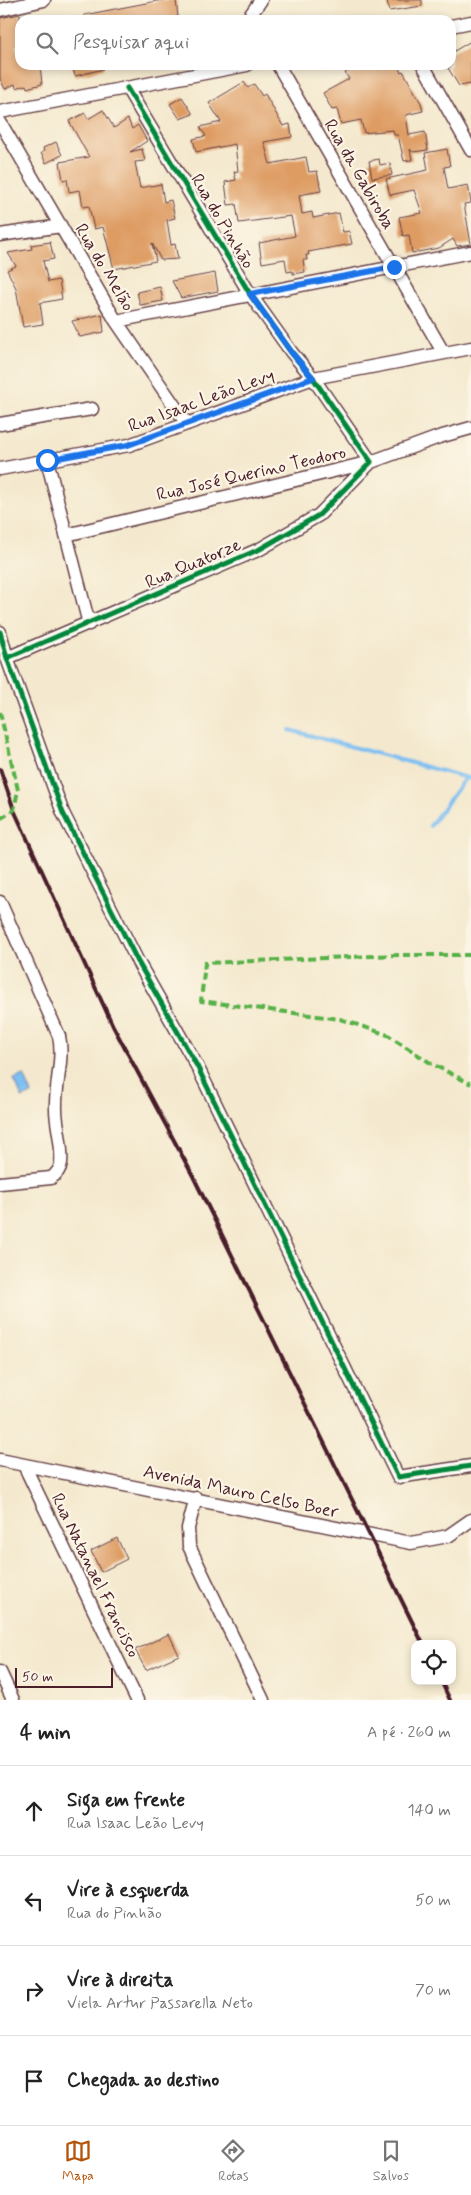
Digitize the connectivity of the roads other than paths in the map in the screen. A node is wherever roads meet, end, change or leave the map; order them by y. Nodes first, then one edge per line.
1 (44, 0) edge
2 (261, 0) edge
3 (0, 10) edge
4 (250, 15) edge
5 (471, 22) edge
6 (456, 25) edge
7 (209, 70) edge
8 (281, 70) edge
9 (425, 70) edge
10 (127, 88) junction
11 (0, 112) edge
12 (0, 122) edge
13 (471, 150) edge
14 (61, 226) junction
15 (0, 235) edge
16 (471, 252) edge
17 (394, 267) junction
18 (250, 294) junction
19 (116, 321) junction
20 (471, 348) edge
21 (443, 352) junction
22 (313, 378) junction
23 (92, 409) dead end
24 (0, 424) edge
25 (188, 424) junction
26 (471, 428) edge
27 (47, 460) junction
28 (371, 462) junction
29 (0, 469) edge
30 (66, 535) junction
31 (89, 624) junction
32 (0, 632) edge
33 (7, 658) junction
34 (0, 902) edge
35 (0, 1184) edge
36 (0, 1460) edge
37 (24, 1465) junction
38 (471, 1466) edge
39 (196, 1498) junction
40 (471, 1520) edge
41 (0, 1672) edge
42 (13, 1700) edge
43 (137, 1700) edge
44 (263, 1700) edge

1 - 3 street
2 - 4 street
5 - 6 street
7 - 10 street
8 - 17 street, Rua da Gabiroba
9 - 13 street
10 - 11 street
10 - 18 street, Rua do Pinhão
12 - 14 street, Rua do Melão
14 - 15 street
14 - 19 street, Rua do Melão
16 - 17 street
17 - 18 street
17 - 21 street, Rua da Gabiroba
18 - 19 street
18 - 22 street, Rua do Pinhão
19 - 25 street, Rua do Melão
20 - 21 street, Rua Isaac Leão Levy
21 - 22 street, Rua Isaac Leão Levy
22 - 25 street, Rua Isaac Leão Levy
22 - 28 street, Rua do Pinhão
23 - 24 street
25 - 27 street, Rua Isaac Leão Levy
26 - 28 street, Rua José Querino Teodoro
27 - 29 street, Rua Isaac Leão Levy
27 - 30 street
28 - 30 street, Rua José Querino Teodoro
28 - 31 street, Rua Quatorze
30 - 31 street
31 - 33 street, Rua Quatorze
32 - 33 street
33 - 38 street
34 - 35 street
36 - 37 street, Avenida Mauro Celso Boer
37 - 39 street, Avenida Mauro Celso Boer
37 - 43 street, Rua Natanael Francisco
39 - 40 street, Avenida Mauro Celso Boer
39 - 44 street
41 - 42 street

